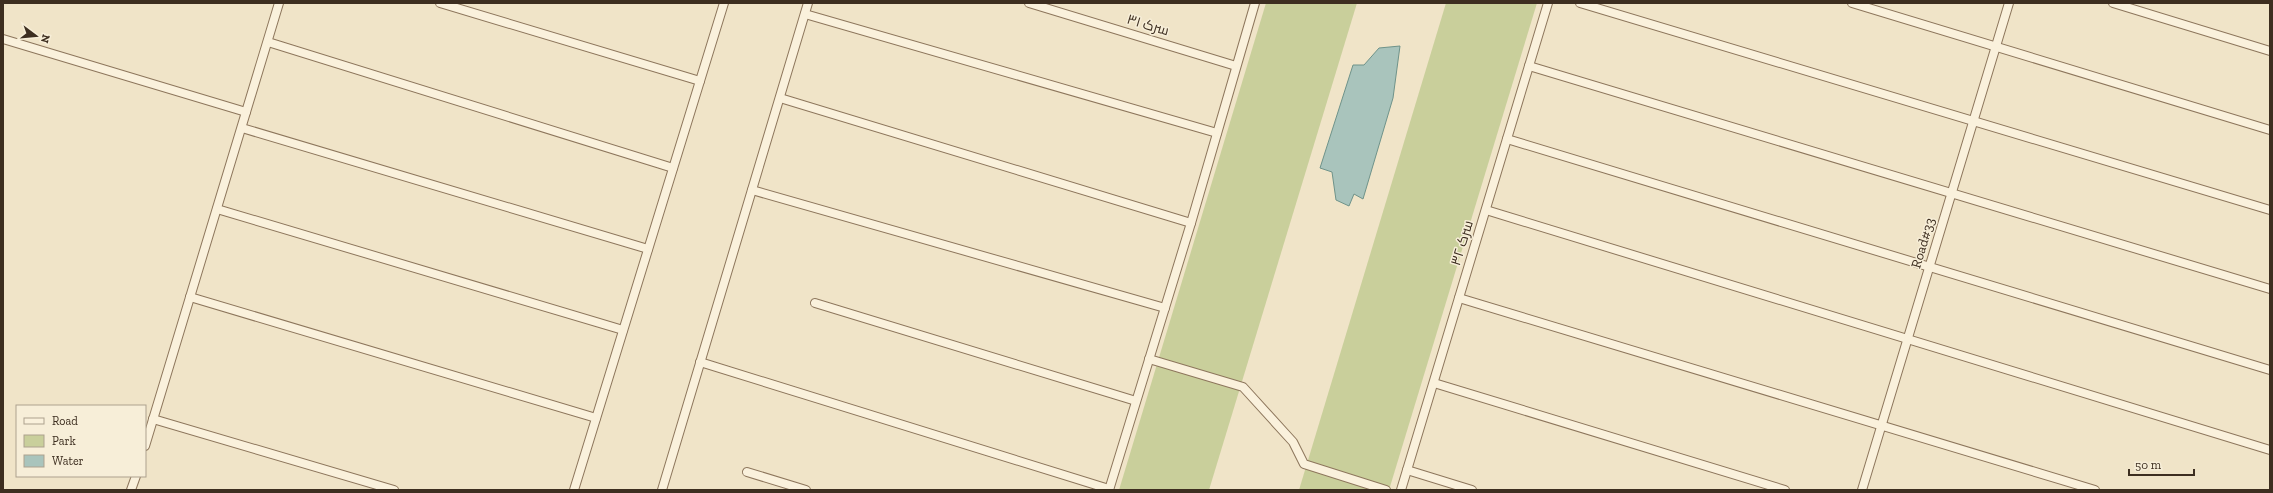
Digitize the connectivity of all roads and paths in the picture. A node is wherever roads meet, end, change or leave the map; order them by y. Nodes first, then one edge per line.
1 (279, 3) edge
2 (440, 3) edge
3 (724, 3) edge
4 (808, 3) edge
5 (1029, 3) edge
6 (1255, 3) edge
7 (1548, 3) edge
8 (1580, 3) edge
9 (1852, 3) edge
10 (2009, 3) edge
11 (2113, 3) edge
12 (805, 14) junction
13 (3, 39) edge
14 (268, 42) junction
15 (1996, 47) junction
16 (2270, 51) edge
17 (1236, 66) junction
18 (1529, 66) junction
19 (700, 81) junction
20 (780, 98) junction
21 (246, 112) junction
22 (1974, 120) junction
23 (242, 128) junction
24 (2270, 130) edge
25 (1217, 133) junction
26 (1507, 139) junction
27 (673, 168) junction
28 (752, 190) junction
29 (1952, 192) junction
30 (217, 209) junction
31 (1486, 210) junction
32 (2270, 210) edge
33 (1191, 223) junction
34 (648, 249) junction
35 (1929, 266) junction
36 (2270, 289) edge
37 (190, 297) junction
38 (1459, 298) junction
39 (814, 303) dead end
40 (1165, 308) junction
41 (623, 330) junction
42 (1907, 340) junction
43 (1149, 358) junction
44 (700, 362) junction
45 (2270, 370) edge
46 (1434, 383) junction
47 (1136, 401) junction
48 (596, 418) junction
49 (153, 419) junction
50 (1881, 426) junction
51 (146, 443) edge
52 (2270, 450) edge
53 (1407, 470) junction
54 (747, 472) dead end
55 (136, 477) edge
56 (1109, 489) edge
57 (131, 490) edge
58 (394, 490) edge
59 (574, 490) edge
60 (662, 490) edge
61 (806, 490) edge
62 (1386, 490) edge
63 (1401, 490) edge
64 (1472, 490) edge
65 (1785, 490) edge
66 (1862, 490) edge
67 (2095, 490) edge

1 - 14 street
2 - 19 street
3 - 19 street
4 - 12 street
5 - 17 street, سرک ۳۱
6 - 17 street
7 - 18 street, سرک ۳۲
8 - 22 street
9 - 15 street
10 - 15 street, Road#33
11 - 16 street
12 - 20 street
12 - 25 street
13 - 21 street
14 - 21 street
14 - 27 street
15 - 22 street, Road#33
15 - 24 street
17 - 25 street
18 - 26 street, سرک ۳۲
18 - 29 street
19 - 27 street
20 - 28 street
20 - 33 street
21 - 23 street
22 - 29 street, Road#33
22 - 32 street
23 - 30 street
23 - 34 street
25 - 33 street
26 - 31 street, سرک ۳۲
26 - 35 street
27 - 34 street
28 - 40 street
28 - 44 street
29 - 35 street, Road#33
29 - 36 street
30 - 37 street
30 - 41 street
31 - 38 street, سرک ۳۲
31 - 42 street
33 - 40 street
34 - 41 street
35 - 42 street, Road#33
35 - 45 street
37 - 48 street
37 - 49 street
38 - 46 street, سرک ۳۲
38 - 50 street
39 - 47 street
40 - 43 street
41 - 48 street
42 - 50 street, Road#33
42 - 52 street
43 - 47 street
43 - 62 street
44 - 56 street
44 - 60 street
46 - 53 street, سرک ۳۲
46 - 65 street
47 - 56 street
48 - 59 street
49 - 51 street
49 - 58 street
50 - 66 street, Road#33
50 - 67 street
53 - 63 street, سرک ۳۲
53 - 64 street
54 - 61 street
55 - 57 street

